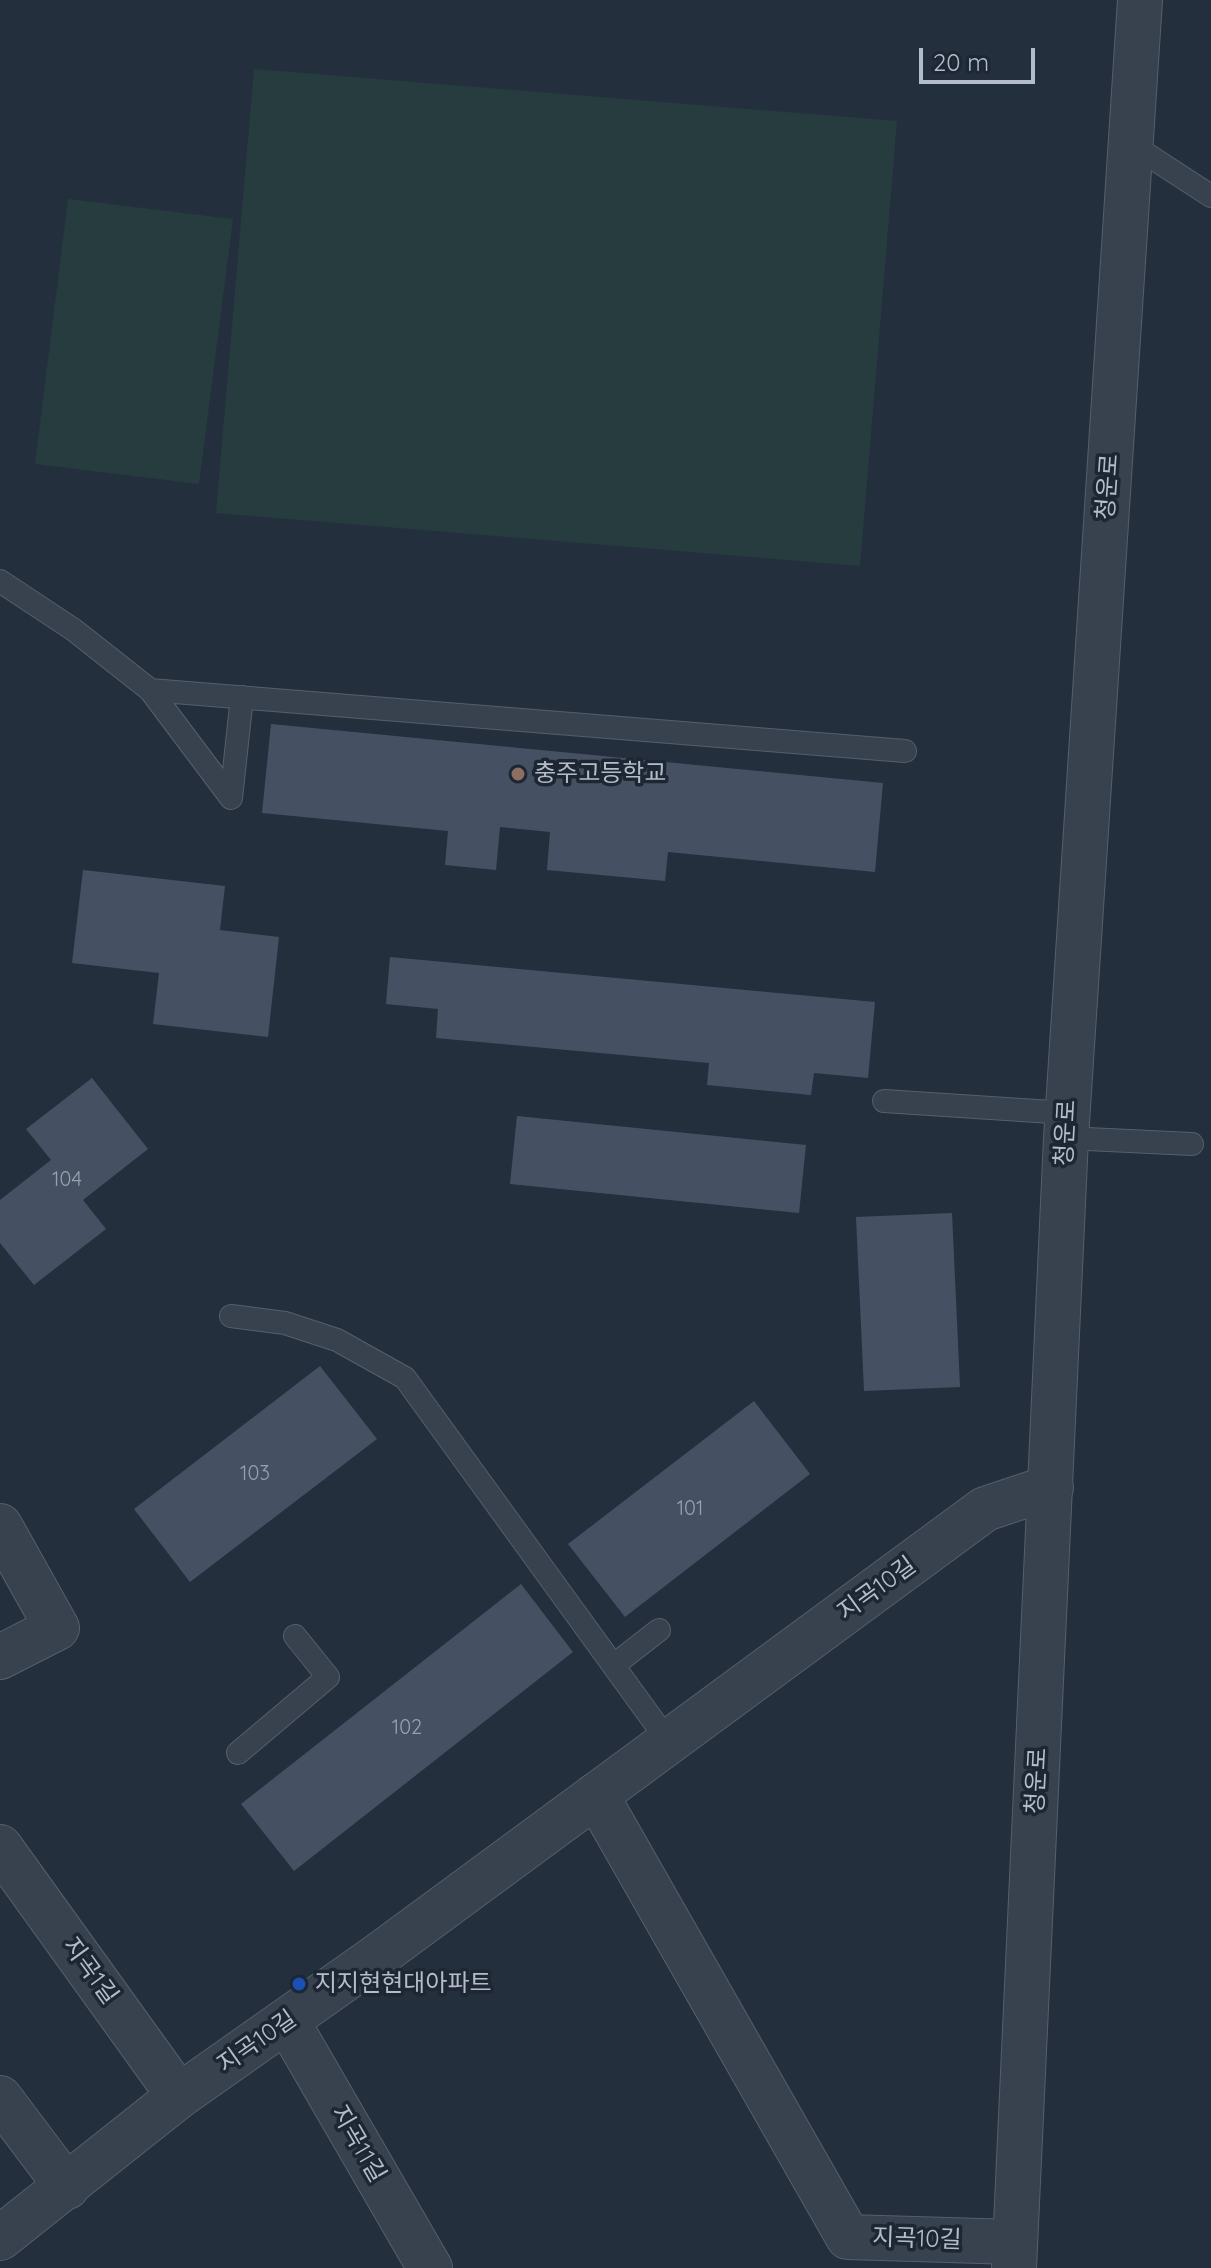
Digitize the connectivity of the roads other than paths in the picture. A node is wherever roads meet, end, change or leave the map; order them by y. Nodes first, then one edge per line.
1 (1140, 0) edge
2 (1131, 144) junction
3 (1211, 196) edge
4 (0, 581) edge
5 (150, 690) junction
6 (242, 697) junction
7 (905, 751) dead end
8 (884, 1101) dead end
9 (1067, 1125) junction
10 (1192, 1144) dead end
11 (231, 1316) dead end
12 (1051, 1487) junction
13 (0, 1526) edge
14 (659, 1630) dead end
15 (295, 1636) dead end
16 (0, 1657) edge
17 (614, 1665) junction
18 (668, 1741) junction
19 (238, 1753) dead end
20 (596, 1795) junction
21 (0, 1847) edge
22 (287, 2021) junction
23 (179, 2096) junction
24 (0, 2098) edge
25 (67, 2187) junction
26 (0, 2238) edge
27 (1014, 2255) edge
28 (430, 2268) edge

1 - 2 street, 청운로
2 - 3 lane
2 - 9 street, 청운로
4 - 5 lane
5 - 6 lane
5 - 6 lane
6 - 7 lane
8 - 9 lane
9 - 10 lane
9 - 12 street, 청운로
11 - 17 lane
12 - 18 street, 지곡10길
12 - 27 street, 청운로
13 - 16 street
14 - 17 lane
15 - 19 lane
17 - 18 lane
18 - 20 street, 지곡10길
20 - 22 street, 지곡10길
20 - 27 street, 지곡10길
21 - 23 street, 지곡1길
22 - 23 street, 지곡10길
22 - 28 street, 지곡11길
23 - 25 street, 지곡10길
24 - 25 street
25 - 26 street, 지곡10길

